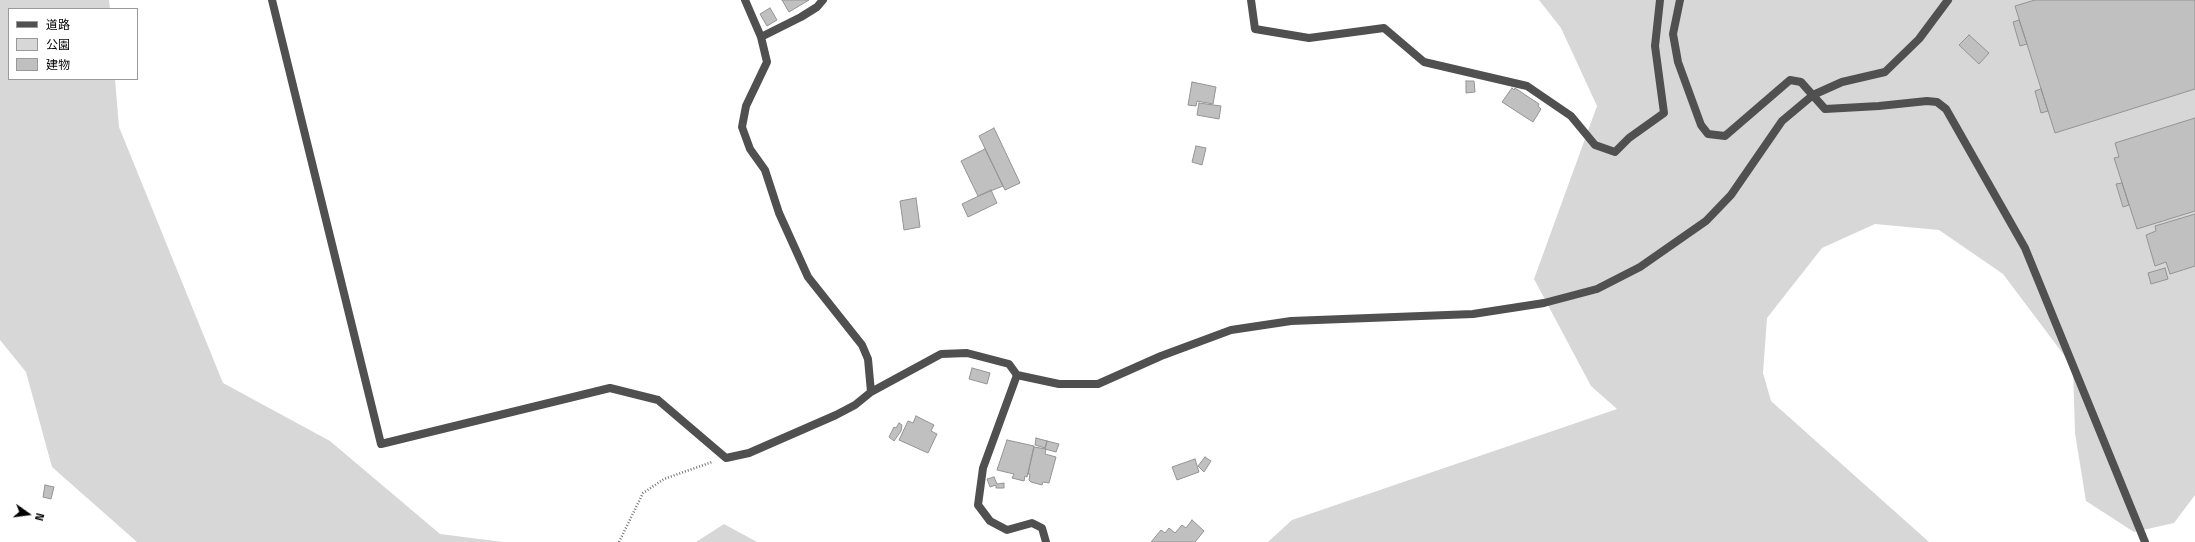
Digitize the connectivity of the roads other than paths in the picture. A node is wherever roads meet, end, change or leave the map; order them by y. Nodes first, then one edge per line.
1 (272, 0) edge
2 (745, 0) edge
3 (823, 0) edge
4 (1251, 0) edge
5 (1660, 0) edge
6 (1680, 0) edge
7 (1948, 0) edge
8 (761, 37) junction
9 (1813, 96) junction
10 (1017, 375) junction
11 (871, 392) junction
12 (1046, 542) edge
13 (2145, 542) edge

1 - 11 street
2 - 8 street
3 - 8 street
4 - 5 street
6 - 9 street
7 - 9 street
8 - 11 street
9 - 10 street
9 - 13 street
10 - 11 street
10 - 12 street

